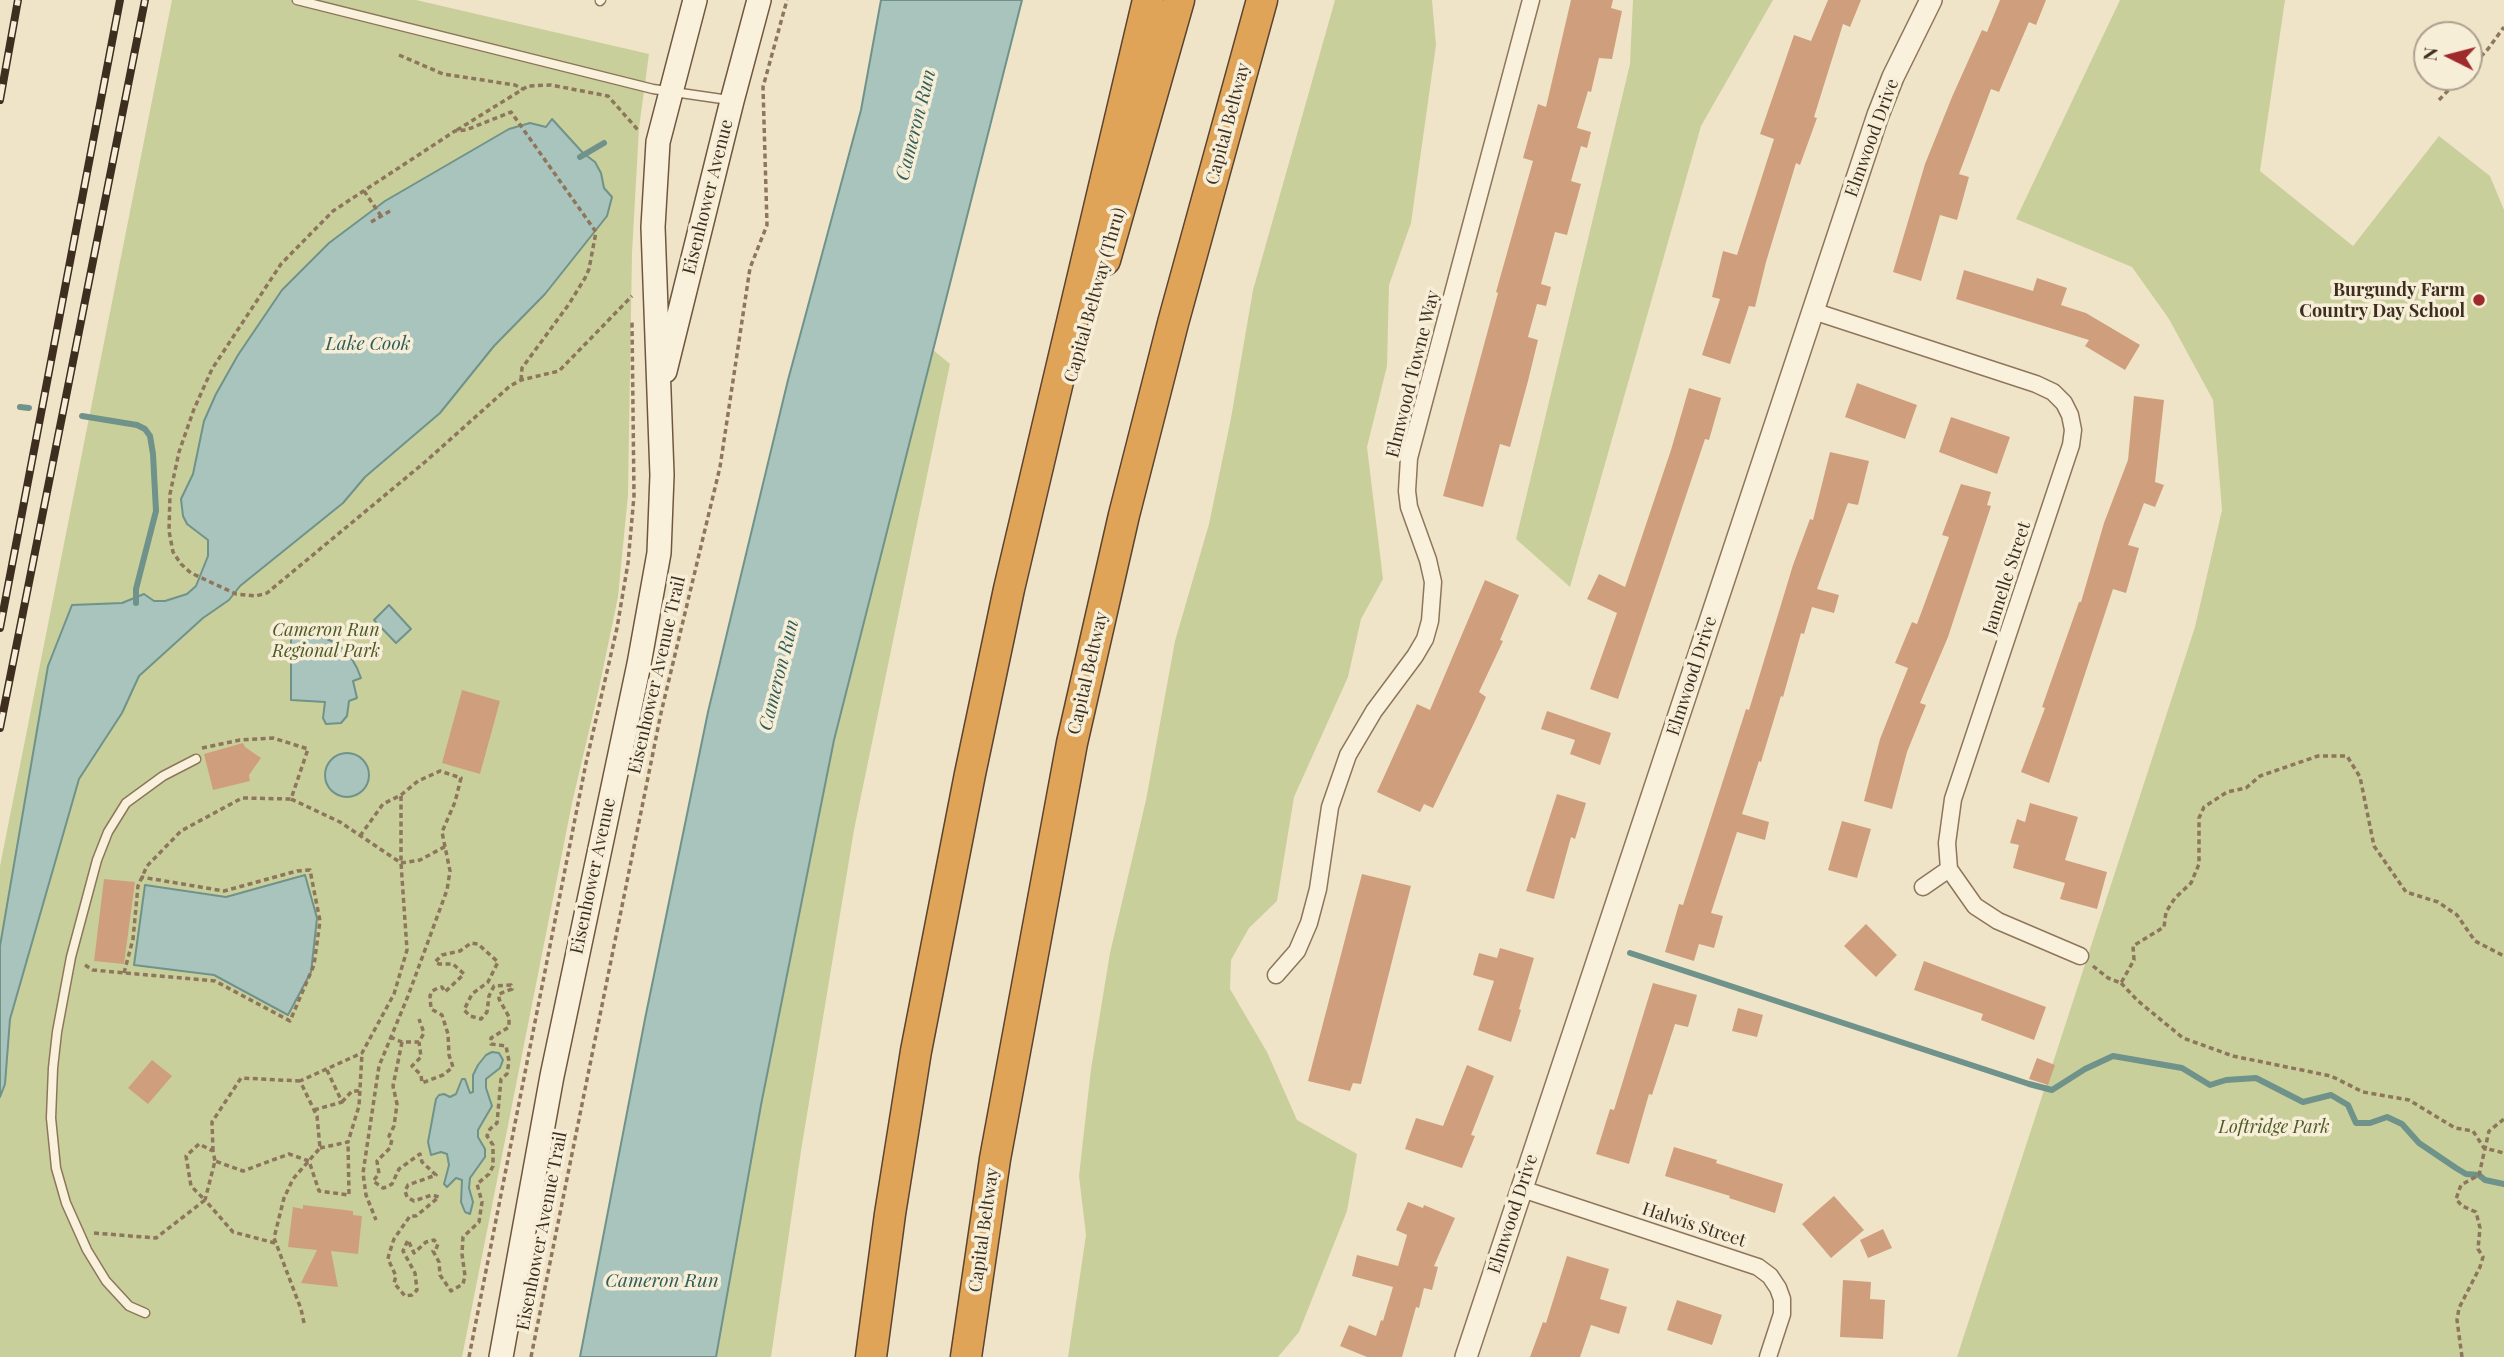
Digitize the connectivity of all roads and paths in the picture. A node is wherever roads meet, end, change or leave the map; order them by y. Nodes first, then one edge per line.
1 (297, 0) edge
2 (695, 0) edge
3 (759, 0) edge
4 (787, 0) edge
5 (1148, 0) edge
6 (1179, 0) edge
7 (1262, 0) edge
8 (1531, 0) edge
9 (1931, 0) edge
10 (2504, 27) edge
11 (2483, 54) edge
12 (399, 55) dead end
13 (523, 89) junction
14 (2448, 91) edge
15 (669, 99) junction
16 (2440, 100) dead end
17 (732, 101) junction
18 (455, 131) junction
19 (364, 191) junction
20 (390, 211) dead end
21 (381, 216) junction
22 (371, 222) dead end
23 (632, 308) dead end
24 (1813, 311) junction
25 (632, 320) dead end
26 (521, 380) junction
27 (659, 394) junction
28 (1009, 589) junction
29 (196, 759) joint
30 (401, 795) junction
31 (291, 799) junction
32 (360, 836) junction
33 (446, 846) junction
34 (401, 863) junction
35 (1949, 869) junction
36 (141, 877) junction
37 (1923, 887) dead end
38 (2080, 956) joint
39 (2504, 956) edge
40 (71, 957) junction
41 (124, 974) junction
42 (1276, 975) dead end
43 (2121, 983) junction
44 (418, 1019) dead end
45 (390, 1037) junction
46 (402, 1042) junction
47 (419, 1042) junction
48 (362, 1054) junction
49 (326, 1068) junction
50 (300, 1081) junction
51 (360, 1091) junction
52 (342, 1102) junction
53 (314, 1110) junction
54 (2504, 1119) edge
55 (348, 1142) junction
56 (320, 1148) junction
57 (2484, 1148) junction
58 (213, 1151) junction
59 (2504, 1153) edge
60 (215, 1161) junction
61 (309, 1161) junction
62 (1522, 1189) junction
63 (205, 1200) junction
64 (376, 1220) dead end
65 (79, 1233) junction
66 (276, 1243) junction
67 (145, 1313) dead end
68 (304, 1323) dead end
69 (469, 1357) edge
70 (501, 1357) edge
71 (531, 1357) edge
72 (871, 1357) edge
73 (966, 1357) edge
74 (1466, 1357) edge
75 (1768, 1357) edge
76 (2462, 1357) edge

1 - 15 lane
2 - 15 main road, Eisenhower Avenue
3 - 17 main road, Eisenhower Avenue
4 - 71 path, Eisenhower Avenue Trail
5 - 28 highway
6 - 28 highway, Capital Beltway (Thru)
7 - 73 highway, Capital Beltway
8 - 42 street, Elmwood Towne Way
9 - 24 street, Elmwood Drive
10 - 11 path
12 - 13 path
13 - 15 path
13 - 18 path
14 - 16 path
15 - 17 lane
15 - 27 main road, Eisenhower Avenue
17 - 27 main road, Eisenhower Avenue
18 - 19 path
18 - 26 path
19 - 21 path
19 - 26 path
20 - 21 path
21 - 22 path
23 - 26 path
24 - 35 street, Jannelle Street
24 - 62 street, Elmwood Drive
25 - 69 path
27 - 70 main road, Eisenhower Avenue
28 - 72 highway
29 - 31 path
29 - 40 lane
30 - 32 path
30 - 33 path
30 - 34 path
31 - 32 path
31 - 36 path
32 - 34 path
33 - 34 path
33 - 45 path
34 - 48 path
35 - 37 street
35 - 38 street
36 - 41 path
36 - 41 path
38 - 43 path
39 - 43 path
40 - 41 path
40 - 65 lane
43 - 57 path
44 - 47 path
45 - 46 path
45 - 64 path
46 - 47 path
46 - 47 path
48 - 49 path
48 - 51 path
49 - 50 path
49 - 52 path
50 - 53 path
50 - 58 path
51 - 52 path
51 - 55 path
52 - 53 path
53 - 56 path
54 - 57 path
55 - 56 path
55 - 61 path
56 - 61 path
57 - 59 path
57 - 76 path
58 - 60 path
58 - 63 path
60 - 61 path
60 - 63 path
61 - 66 path
62 - 74 street, Elmwood Drive
62 - 75 street, Halwis Street
63 - 65 path
63 - 66 path
65 - 67 lane
66 - 68 path

